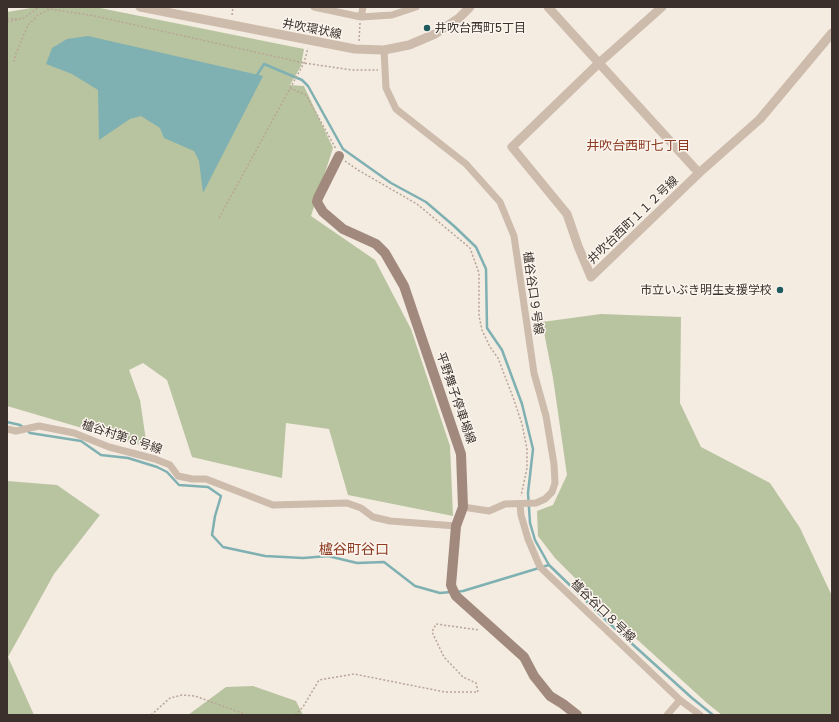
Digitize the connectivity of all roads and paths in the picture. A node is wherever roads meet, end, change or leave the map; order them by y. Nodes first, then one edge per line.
1 (39, 7) edge
2 (46, 7) edge
3 (140, 7) edge
4 (233, 7) edge
5 (314, 7) edge
6 (362, 7) edge
7 (416, 7) edge
8 (470, 7) edge
9 (548, 7) edge
10 (662, 7) edge
11 (323, 8) edge
12 (50, 9) junction
13 (232, 15) dead end
14 (361, 17) junction
15 (24, 18) junction
16 (7, 19) edge
17 (7, 22) edge
18 (832, 33) edge
19 (310, 40) junction
20 (358, 49) junction
21 (384, 50) junction
22 (14, 62) dead end
23 (304, 63) junction
24 (599, 63) junction
25 (385, 70) junction
26 (290, 88) junction
27 (339, 156) junction
28 (699, 173) junction
29 (219, 218) dead end
30 (7, 430) edge
31 (523, 504) junction
32 (463, 507) junction
33 (456, 526) junction
34 (482, 630) dead end
35 (680, 700) junction
36 (151, 715) edge
37 (247, 715) edge
38 (294, 715) edge
39 (577, 715) edge
40 (667, 715) edge
41 (700, 715) edge

1 - 15 path
2 - 12 path
3 - 19 street, 井吹環状線
4 - 13 path
5 - 11 street
6 - 14 street
7 - 14 street
8 - 21 street, 井吹環状線
9 - 24 street
10 - 24 street
11 - 14 street
12 - 22 path
12 - 23 path
14 - 20 path
15 - 16 path
15 - 17 path
18 - 28 street
19 - 20 street, 井吹環状線
19 - 23 path
20 - 21 street, 井吹環状線
21 - 25 street, 櫨谷谷口９号線
23 - 25 path
23 - 26 path
24 - 28 street
24 - 28 street, 井吹台西町１１２号線
25 - 31 street, 櫨谷谷口９号線
26 - 27 path
26 - 29 path
27 - 31 path
27 - 32 main road, 平野舞子停車場線
30 - 33 street, 櫨谷村第８号線
31 - 32 street, 櫨谷谷口９号線
31 - 35 street, 櫨谷谷口８号線
32 - 33 main road, 平野舞子停車場線
33 - 39 main road, 平野舞子停車場線
34 - 38 path
35 - 40 street
35 - 41 street, 櫨谷谷口８号線
36 - 37 path

